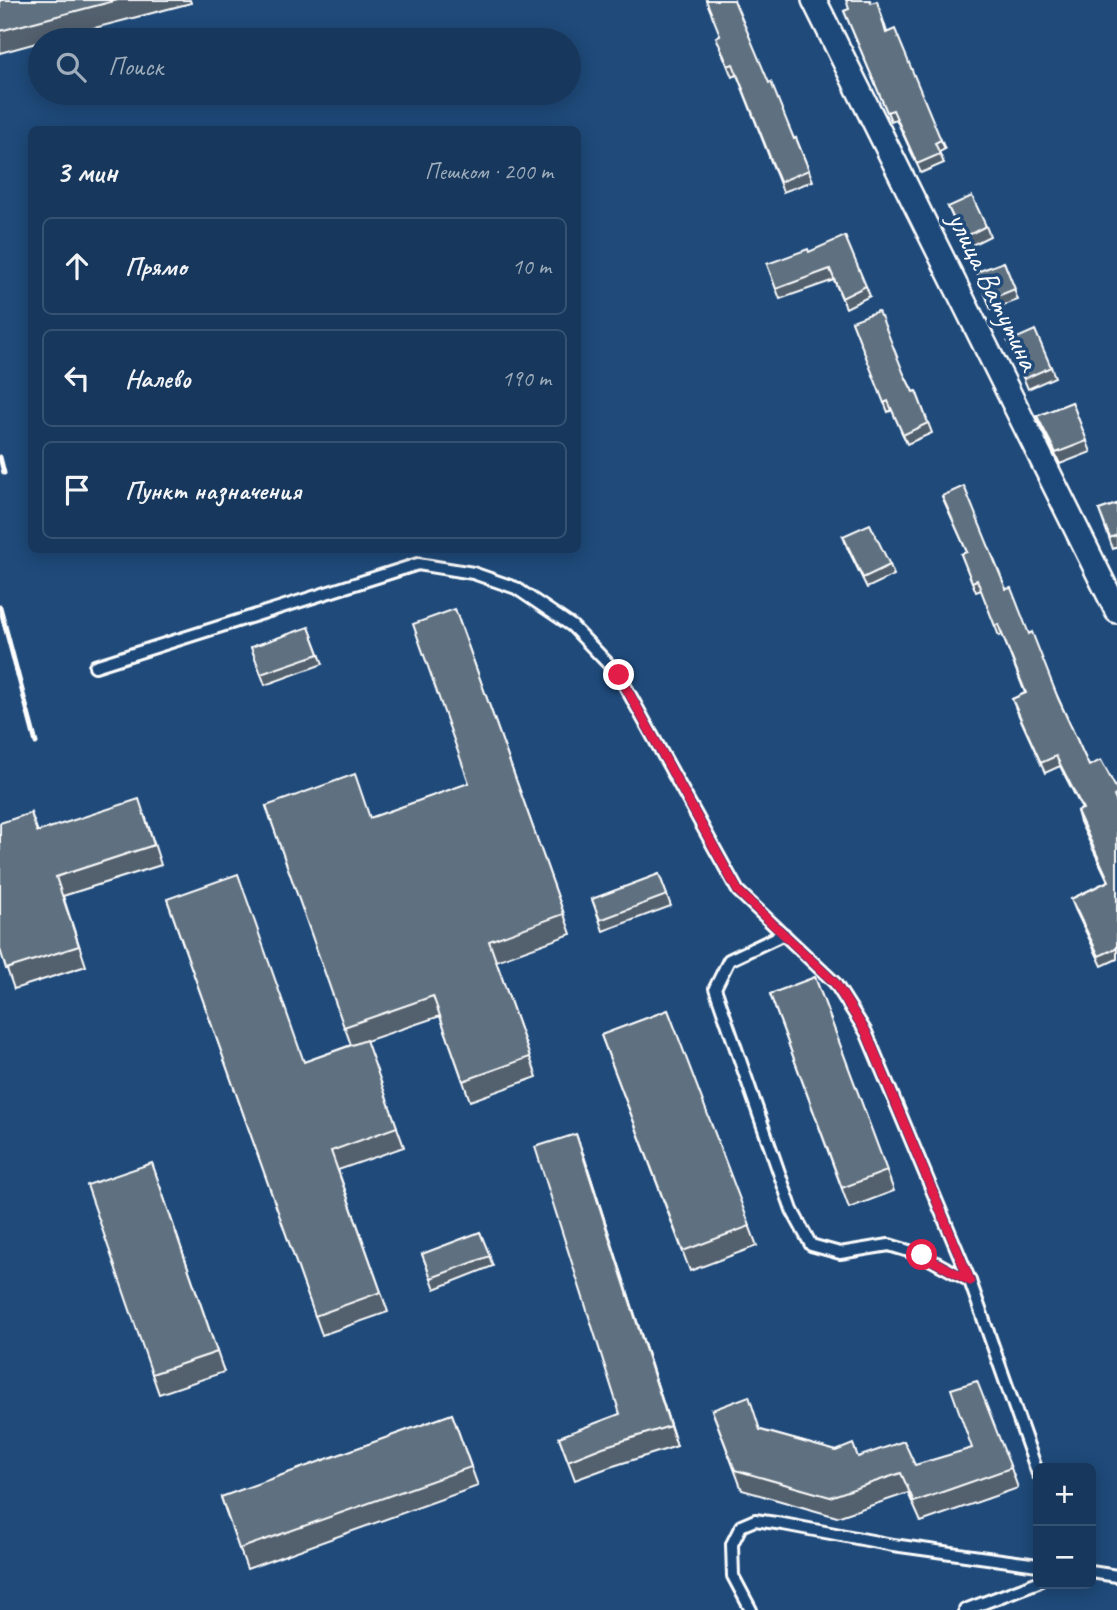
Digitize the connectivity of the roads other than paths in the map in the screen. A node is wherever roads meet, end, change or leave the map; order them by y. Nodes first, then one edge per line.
1 (814, 0) edge
2 (1117, 611) edge
3 (95, 666) dead end
4 (784, 934) junction
5 (970, 1281) junction
6 (1034, 1463) edge
7 (1033, 1564) edge
8 (1096, 1573) edge
9 (1117, 1576) edge
10 (1033, 1584) edge
11 (751, 1610) edge
12 (965, 1610) edge

1 - 2 street, улица Ватутина
3 - 4 lane
4 - 5 lane
4 - 5 lane
5 - 6 lane
7 - 11 lane
8 - 9 lane
10 - 12 lane

